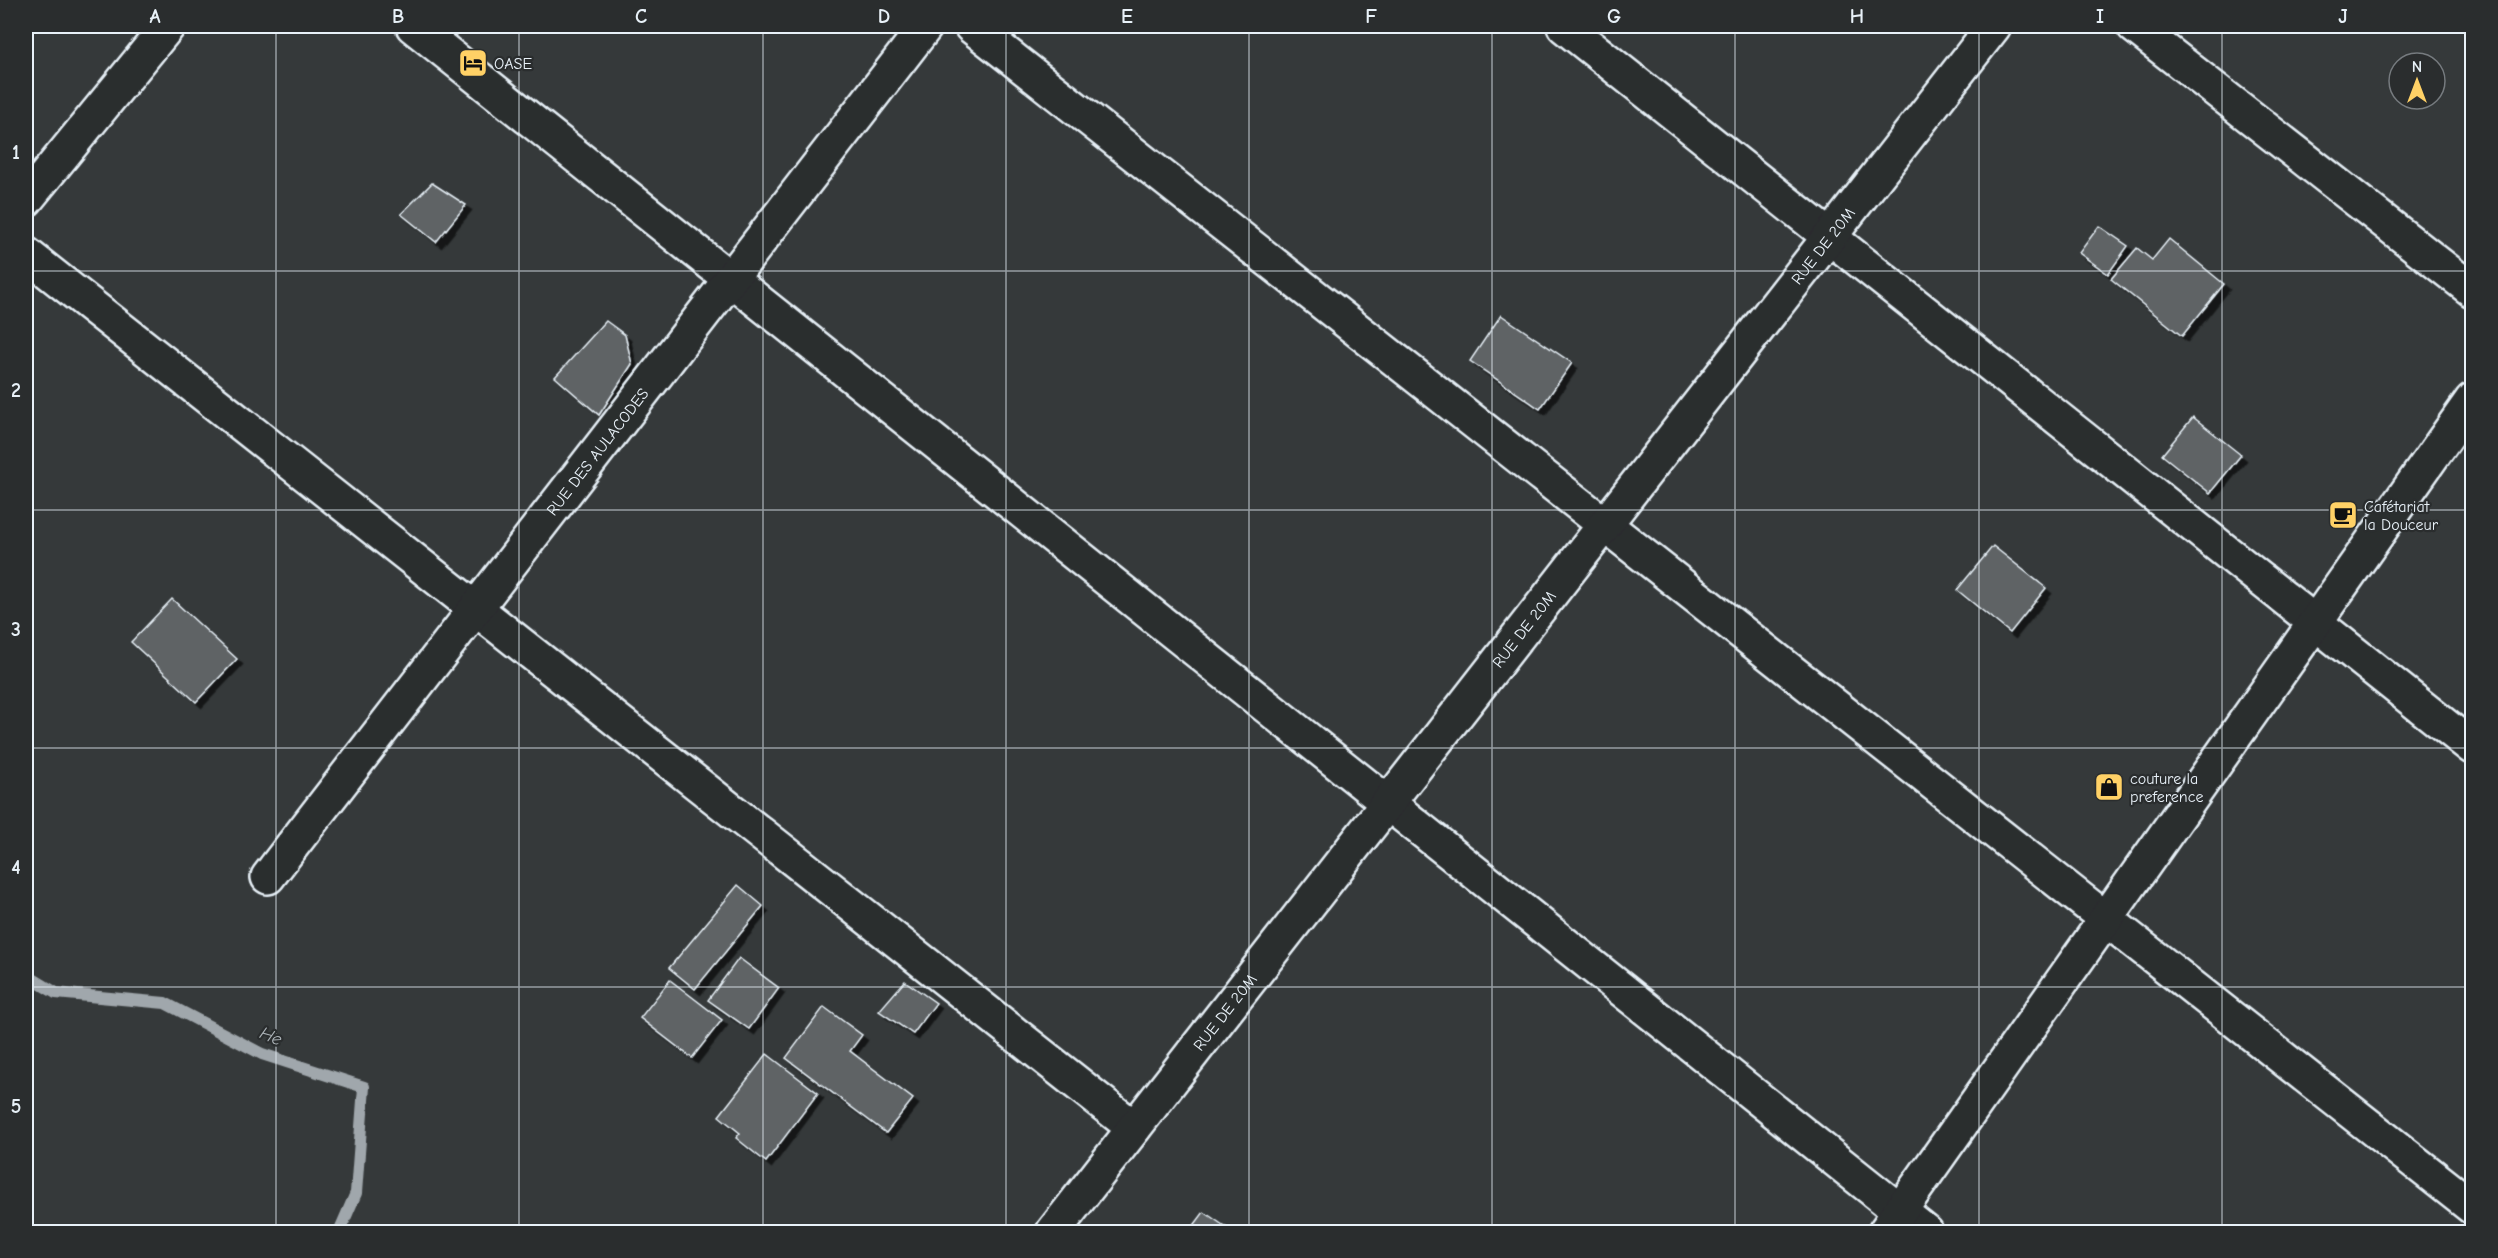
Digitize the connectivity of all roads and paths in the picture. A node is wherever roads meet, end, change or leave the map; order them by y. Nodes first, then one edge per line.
1 (168, 26) edge
2 (413, 26) edge
3 (926, 26) edge
4 (971, 26) edge
5 (1564, 26) edge
6 (1994, 26) edge
7 (2134, 26) edge
8 (26, 200) edge
9 (1830, 237) junction
10 (26, 254) edge
11 (730, 279) junction
12 (2472, 290) edge
13 (2472, 400) edge
14 (1605, 524) junction
15 (475, 609) junction
16 (2315, 623) junction
17 (2472, 747) edge
18 (1388, 803) junction
19 (268, 877) dead end
20 (2106, 919) junction
21 (1134, 1128) junction
22 (2472, 1207) edge
23 (1892, 1222) edge
24 (1053, 1233) edge
25 (1926, 1233) edge

1 - 8 street
2 - 11 street
3 - 11 street, RUE DES AULACODES
4 - 14 street
5 - 9 street
6 - 9 street, RUE DE 20M
7 - 12 street
9 - 14 street, RUE DE 20M
9 - 16 street
10 - 15 street
11 - 15 street, RUE DES AULACODES
11 - 18 street
13 - 16 street
14 - 18 street, RUE DE 20M
14 - 20 street
15 - 19 street, RUE DES AULACODES
15 - 21 street
16 - 17 street
16 - 20 street
18 - 21 street, RUE DE 20M
18 - 23 street
20 - 22 street
20 - 23 street
21 - 24 street, RUE DE 20M
23 - 25 street

